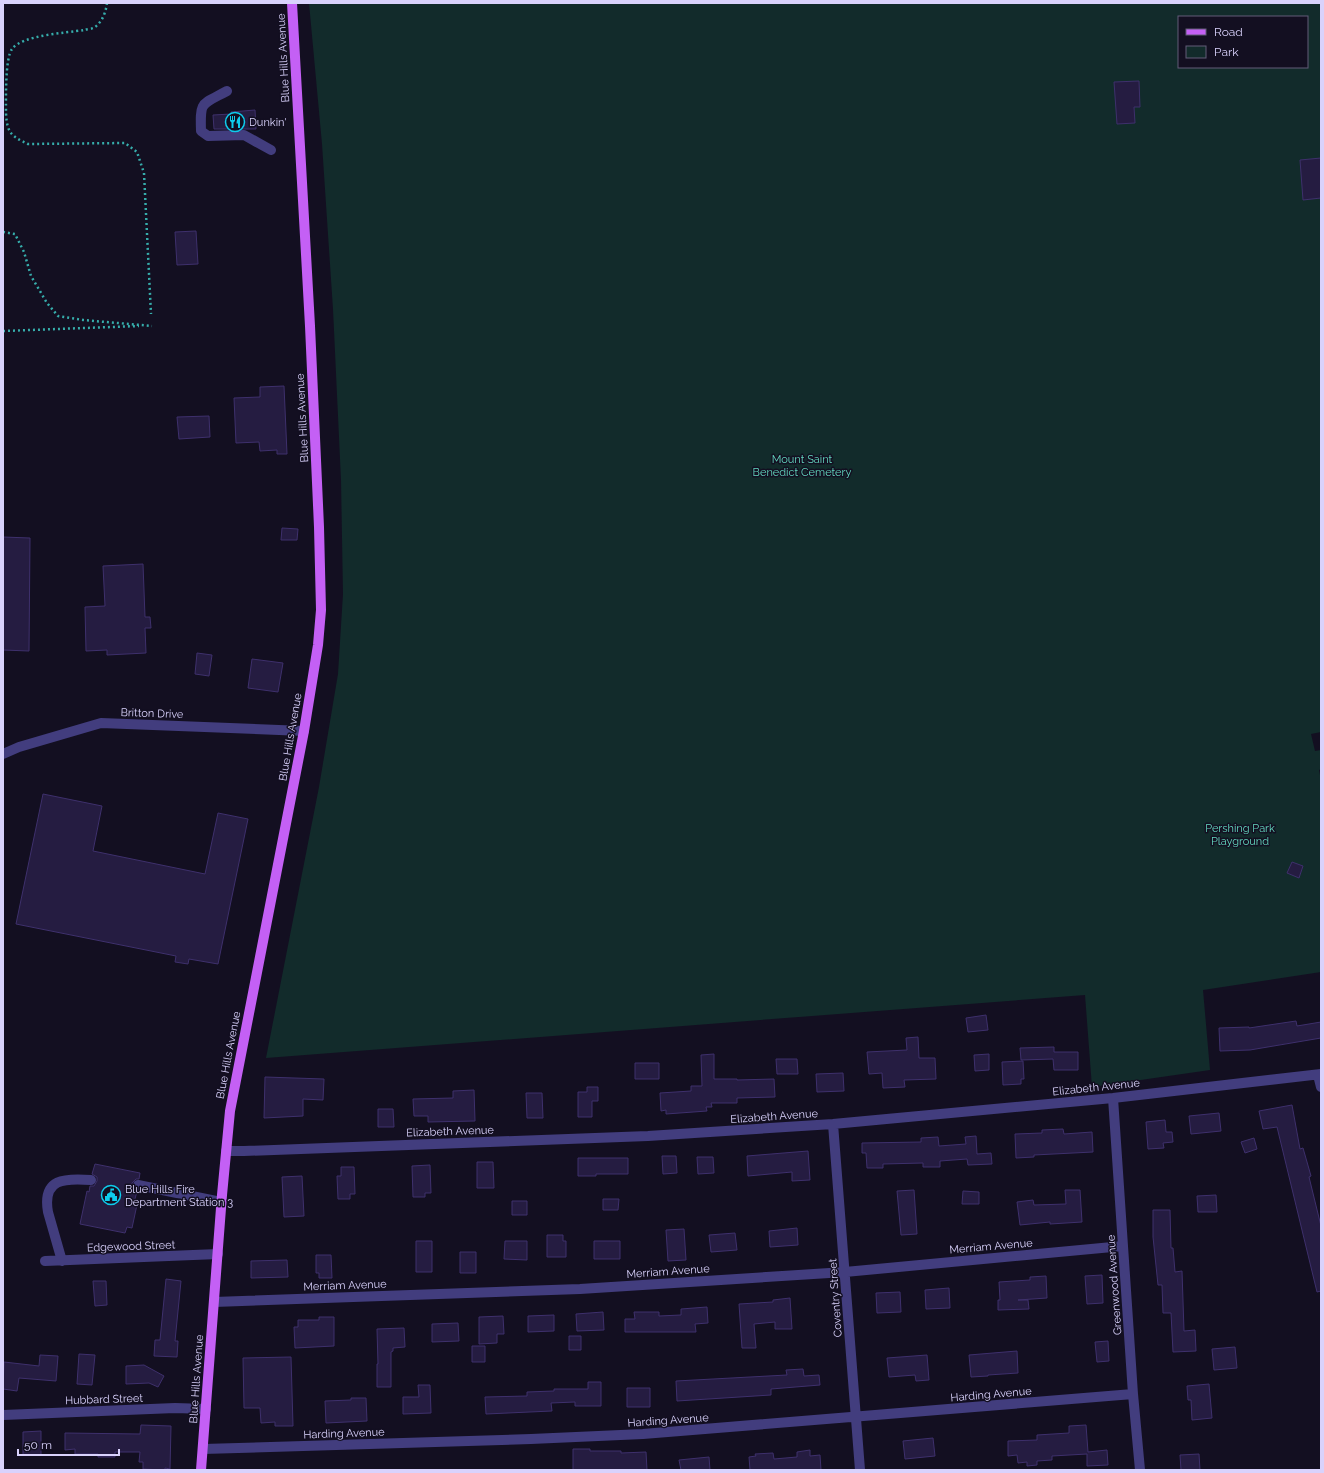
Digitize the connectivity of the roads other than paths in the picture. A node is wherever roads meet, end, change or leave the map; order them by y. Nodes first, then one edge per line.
1 (292, 3) edge
2 (227, 91) dead end
3 (271, 150) dead end
4 (304, 731) junction
5 (3, 754) edge
6 (1320, 1074) edge
7 (1321, 1087) edge
8 (1113, 1098) junction
9 (833, 1124) junction
10 (226, 1151) junction
11 (91, 1180) dead end
12 (138, 1185) dead end
13 (221, 1202) junction
14 (1123, 1246) junction
15 (218, 1254) junction
16 (62, 1261) junction
17 (45, 1262) dead end
18 (845, 1272) junction
19 (214, 1302) junction
20 (1133, 1394) junction
21 (206, 1409) junction
22 (3, 1415) edge
23 (856, 1417) junction
24 (203, 1449) junction
25 (201, 1470) edge
26 (860, 1470) edge
27 (1140, 1470) edge

1 - 4 main road, Blue Hills Avenue
2 - 3 street
4 - 5 street, Britton Drive
4 - 10 main road, Blue Hills Avenue
6 - 7 street
6 - 8 street, Elizabeth Avenue
8 - 9 street, Elizabeth Avenue
8 - 14 street, Greenwood Avenue
9 - 10 street, Elizabeth Avenue
9 - 18 street, Coventry Street
10 - 13 main road, Blue Hills Avenue
11 - 16 street
12 - 13 street
13 - 15 main road, Blue Hills Avenue
14 - 18 street, Merriam Avenue
14 - 20 street, Greenwood Avenue
15 - 16 street, Edgewood Street
15 - 19 main road, Blue Hills Avenue
16 - 17 street, Edgewood Street
18 - 19 street, Merriam Avenue
18 - 23 street, Coventry Street
19 - 21 main road, Blue Hills Avenue
20 - 23 street, Harding Avenue
20 - 27 street, Greenwood Avenue
21 - 22 street, Hubbard Street
21 - 24 main road, Blue Hills Avenue
23 - 24 street, Harding Avenue
23 - 26 street, Coventry Street
24 - 25 main road, Blue Hills Avenue

